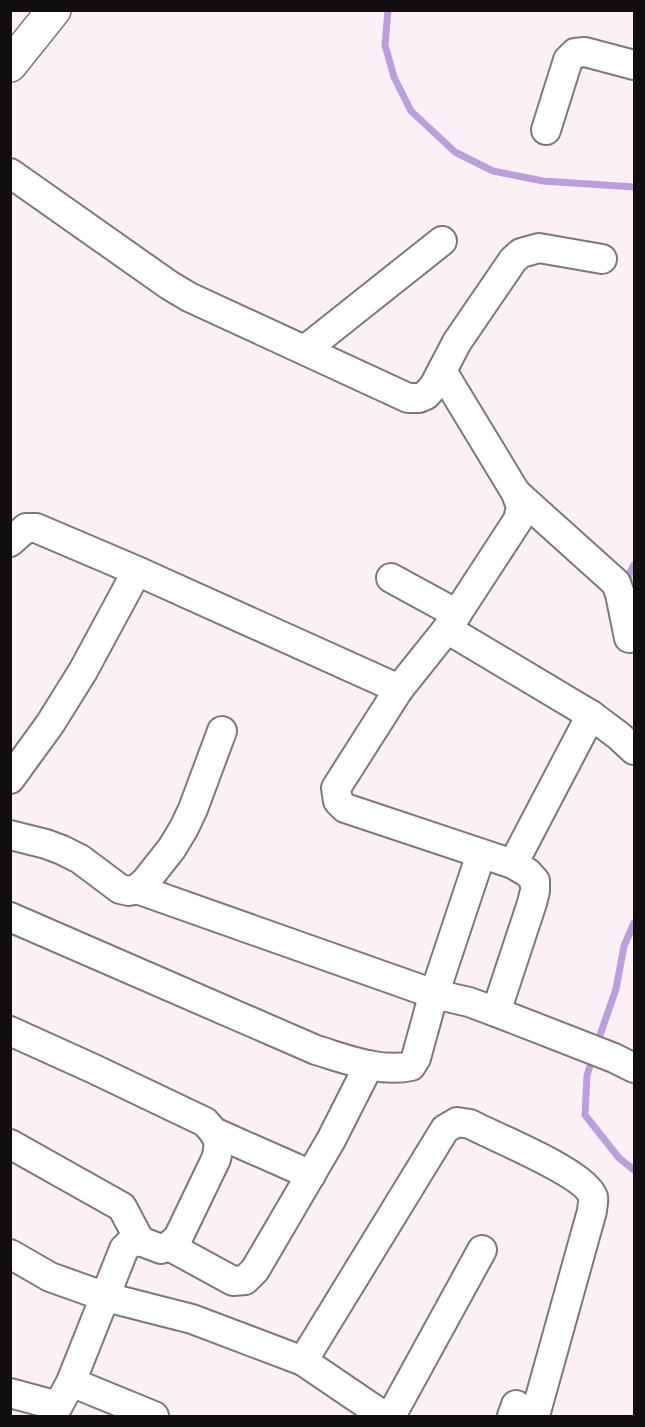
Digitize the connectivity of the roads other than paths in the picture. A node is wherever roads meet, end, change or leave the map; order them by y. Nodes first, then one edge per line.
1 (50, 12) edge
2 (10, 65) edge
3 (634, 65) edge
4 (546, 130) dead end
5 (10, 173) edge
6 (442, 241) dead end
7 (602, 259) dead end
8 (306, 350) junction
9 (442, 371) junction
10 (516, 493) junction
11 (10, 542) edge
12 (137, 572) junction
13 (391, 578) dead end
14 (452, 621) junction
15 (629, 638) dead end
16 (399, 689) junction
17 (591, 715) junction
18 (222, 731) dead end
19 (634, 750) edge
20 (10, 779) edge
21 (10, 835) edge
22 (482, 854) junction
23 (513, 864) junction
24 (137, 888) junction
25 (10, 916) edge
26 (434, 993) junction
27 (496, 1012) junction
28 (10, 1031) edge
29 (624, 1063) edge
30 (369, 1065) junction
31 (216, 1133) junction
32 (10, 1144) edge
33 (311, 1175) junction
34 (140, 1241) junction
35 (169, 1246) junction
36 (482, 1251) dead end
37 (10, 1254) edge
38 (106, 1297) junction
39 (303, 1361) junction
40 (71, 1382) junction
41 (10, 1393) edge
42 (521, 1411) edge
43 (56, 1412) edge
44 (154, 1416) edge
45 (384, 1416) edge
46 (391, 1416) edge

1 - 2 main road
3 - 4 street
5 - 8 street
6 - 8 street
7 - 9 street
8 - 9 street
9 - 10 street
10 - 14 street
10 - 15 street
11 - 12 street
12 - 16 street
12 - 20 street
13 - 14 street
14 - 16 street
14 - 17 street
16 - 22 street
17 - 19 street
17 - 23 street
18 - 24 street
21 - 24 street
22 - 23 street
22 - 26 street
23 - 27 street
24 - 26 street
25 - 30 street
26 - 27 street
26 - 30 street
27 - 29 street
28 - 31 street
30 - 33 street
31 - 33 street
31 - 35 street
32 - 34 street
33 - 35 street
34 - 35 street
34 - 38 street
36 - 46 street
37 - 38 street
38 - 39 street
38 - 40 street
39 - 42 street
39 - 45 street
40 - 43 street
40 - 44 street
41 - 43 street

